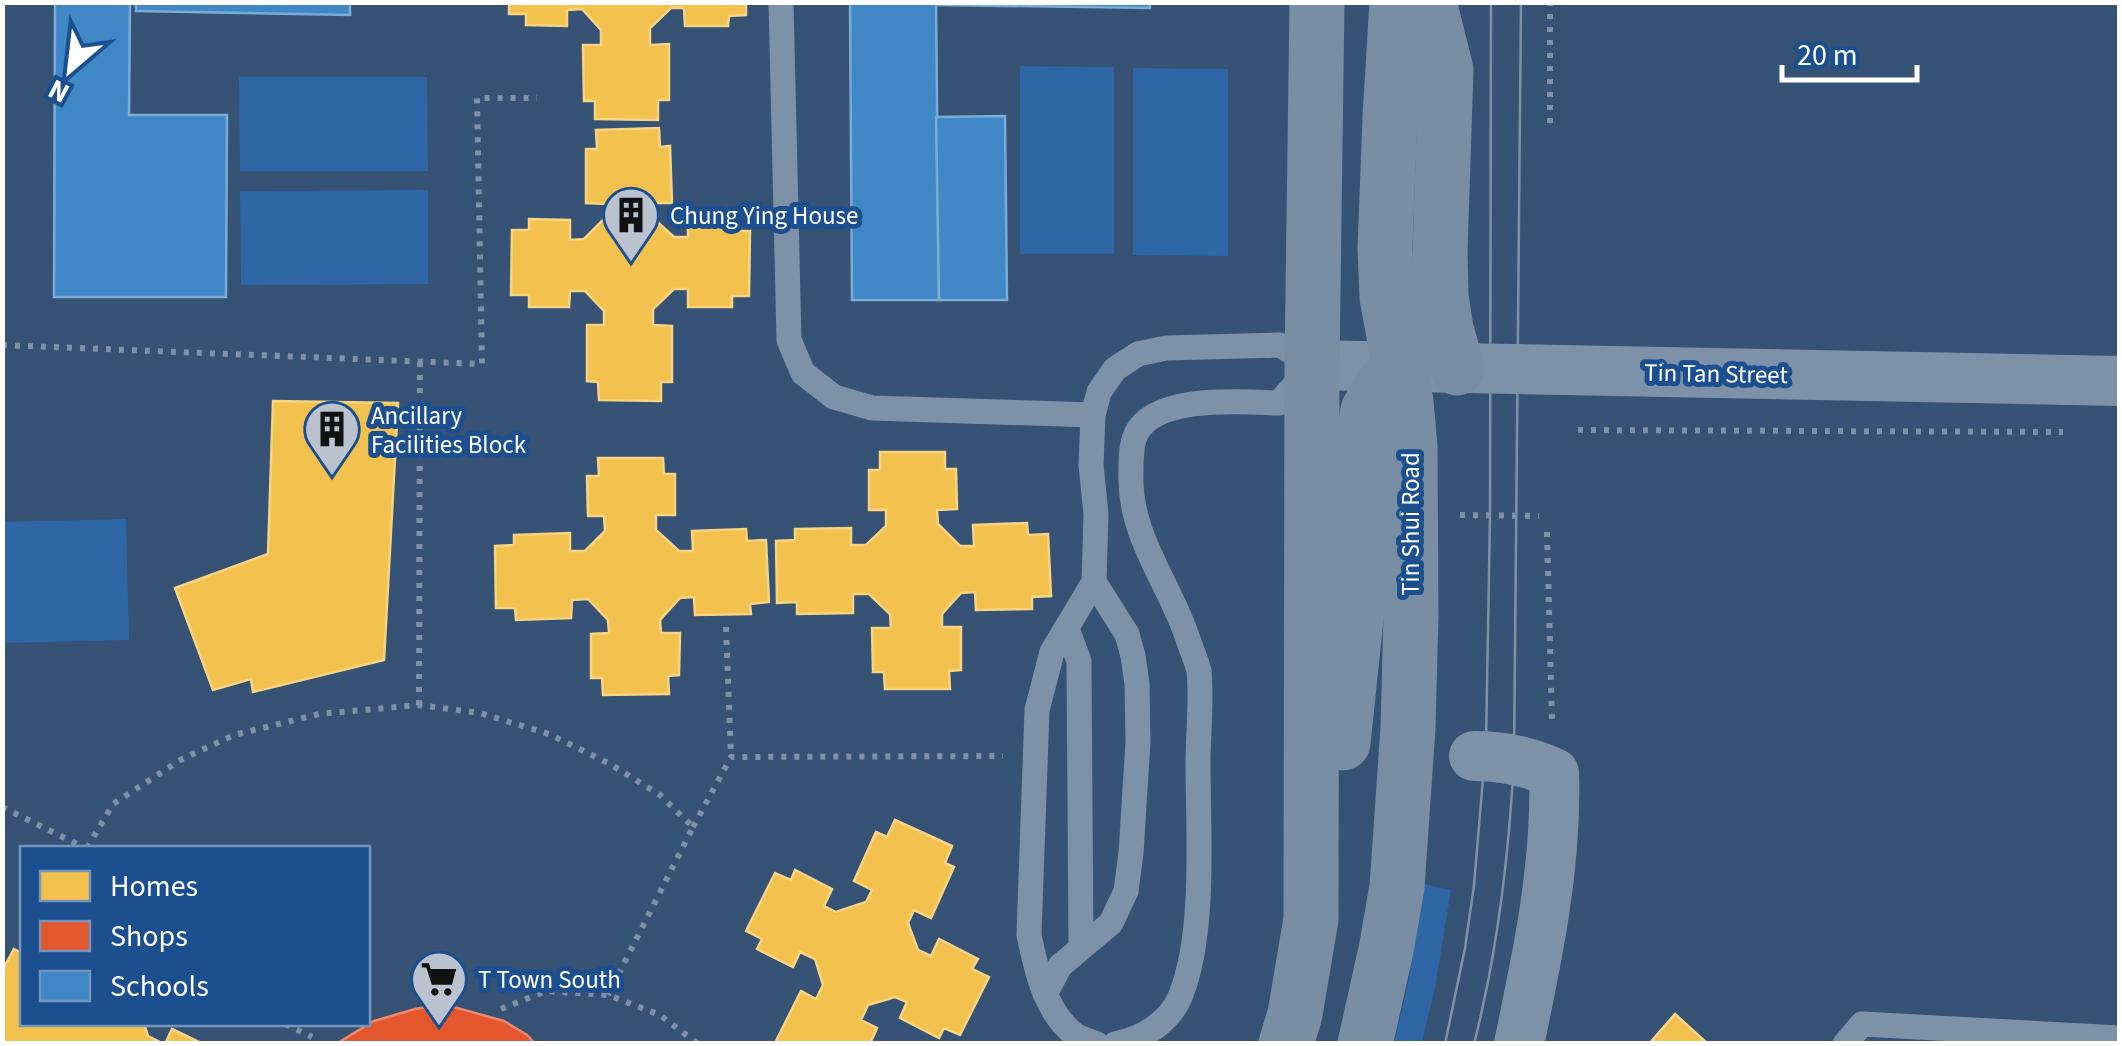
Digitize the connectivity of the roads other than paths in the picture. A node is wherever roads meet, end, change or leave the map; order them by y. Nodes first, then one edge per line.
1 (781, 2) edge
2 (1317, 2) edge
3 (1398, 2) edge
4 (1429, 2) edge
5 (1312, 366) junction
6 (1399, 366) junction
7 (1457, 368) junction
8 (2120, 381) edge
9 (1093, 415) junction
10 (1094, 582) junction
11 (1067, 630) junction
12 (1474, 756) dead end
13 (1311, 903) junction
14 (1081, 946) junction
15 (1045, 994) junction
16 (2120, 1038) edge
17 (2067, 1040) edge
18 (1097, 1044) edge
19 (1115, 1044) edge
20 (1286, 1044) edge
21 (1365, 1044) edge
22 (1519, 1044) edge
23 (1845, 1044) edge

1 - 9 lane
2 - 5 main road
3 - 6 main road, Tin Shui Road
4 - 7 main road
5 - 6 street, Tin Tan Street
5 - 9 lane
5 - 13 main road
5 - 19 lane
6 - 7 street, Tin Tan Street
6 - 13 main road
6 - 21 main road, Tin Shui Road
7 - 8 street, Tin Tan Street
9 - 10 lane
10 - 11 lane
10 - 14 lane
11 - 14 lane
11 - 15 lane
12 - 22 street
13 - 20 main road
14 - 15 lane
15 - 18 lane
16 - 17 lane
17 - 23 lane

